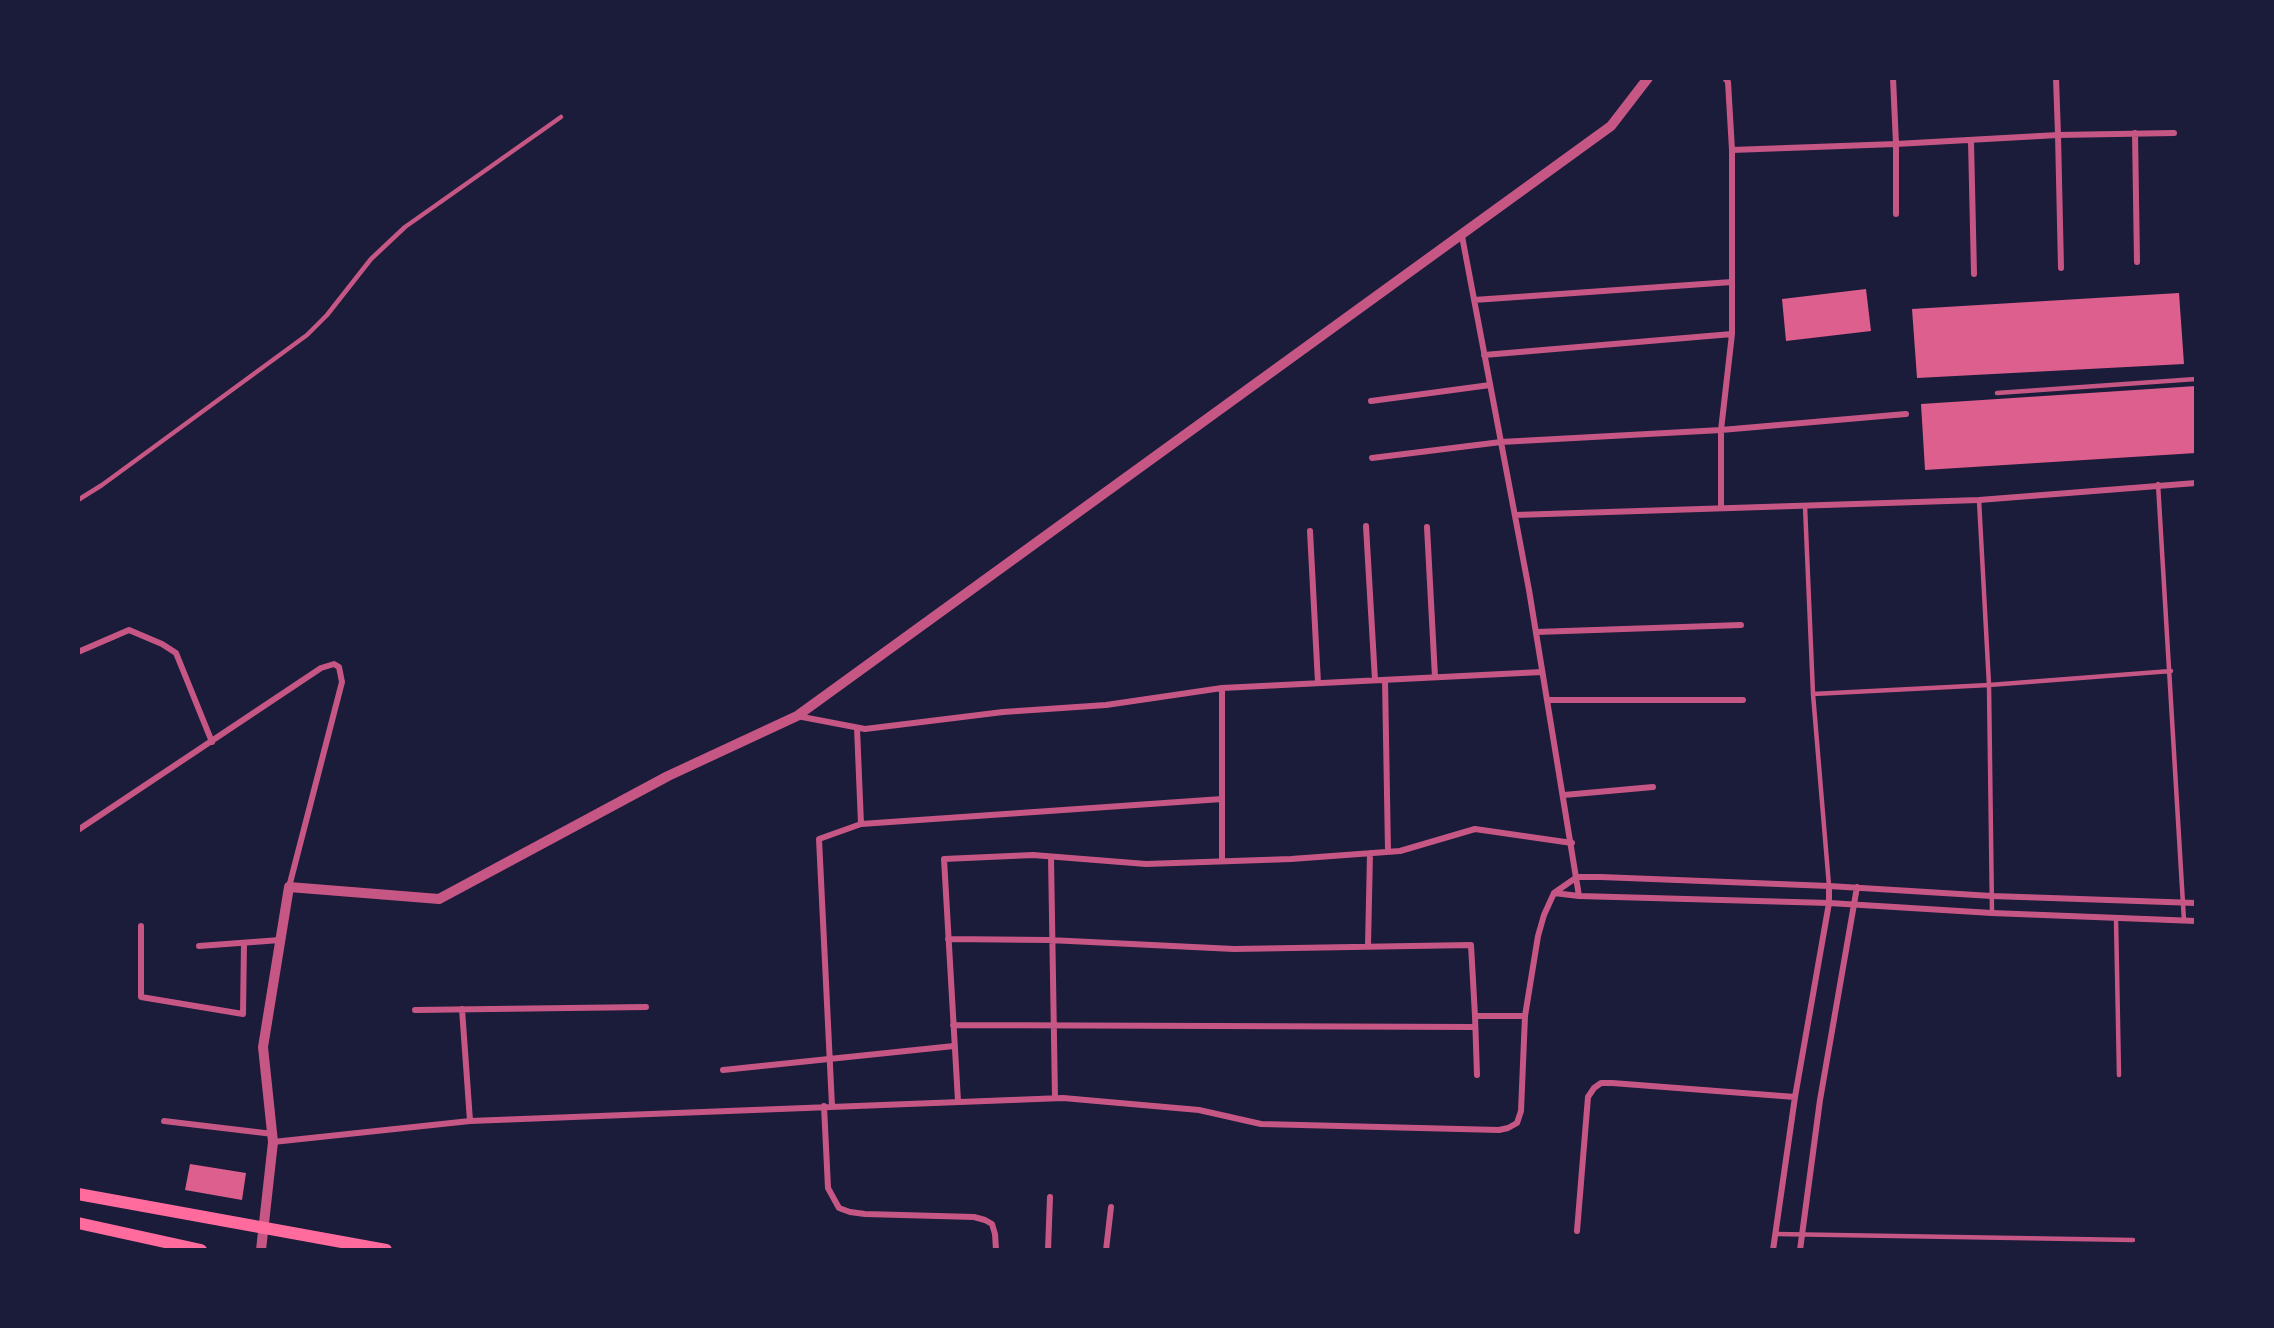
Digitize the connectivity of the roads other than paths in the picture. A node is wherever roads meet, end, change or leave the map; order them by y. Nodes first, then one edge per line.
1 (1648, 78) edge
2 (1725, 78) edge
3 (1893, 78) edge
4 (2056, 78) edge
5 (561, 117) dead end
6 (2135, 133) junction
7 (2174, 134) dead end
8 (2058, 135) junction
9 (1971, 141) junction
10 (1896, 144) junction
11 (1732, 150) junction
12 (1896, 214) dead end
13 (1462, 236) junction
14 (2137, 261) dead end
15 (2061, 268) dead end
16 (1974, 274) dead end
17 (1732, 282) junction
18 (1474, 300) junction
19 (1732, 334) junction
20 (1484, 355) junction
21 (2196, 379) edge
22 (1490, 385) junction
23 (1997, 393) dead end
24 (1371, 401) dead end
25 (1906, 414) dead end
26 (1721, 430) junction
27 (1501, 442) junction
28 (1372, 458) dead end
29 (2196, 483) edge
30 (2158, 484) junction
31 (78, 500) edge
32 (1979, 500) junction
33 (1805, 506) junction
34 (1721, 508) junction
35 (1515, 515) junction
36 (1366, 526) dead end
37 (1427, 526) dead end
38 (1310, 531) dead end
39 (1741, 625) dead end
40 (1536, 632) junction
41 (78, 652) edge
42 (2171, 671) junction
43 (1542, 672) junction
44 (1435, 677) junction
45 (1375, 680) junction
46 (1385, 680) junction
47 (1318, 683) junction
48 (1989, 685) junction
49 (1222, 688) junction
50 (1813, 694) junction
51 (1547, 700) junction
52 (1743, 700) dead end
53 (797, 716) junction
54 (857, 728) junction
55 (212, 741) junction
56 (1653, 786) dead end
57 (1564, 795) junction
58 (1222, 799) junction
59 (861, 824) junction
60 (78, 830) edge
61 (1572, 843) junction
62 (1388, 851) junction
63 (1370, 853) junction
64 (1051, 857) junction
65 (1222, 861) junction
66 (1577, 877) junction
67 (1828, 886) junction
68 (289, 887) junction
69 (1857, 887) junction
70 (1554, 893) junction
71 (1580, 896) junction
72 (1992, 896) junction
73 (1829, 903) junction
74 (2183, 903) junction
75 (2196, 903) edge
76 (1855, 905) junction
77 (1992, 913) junction
78 (2116, 918) junction
79 (2184, 921) junction
80 (2196, 921) edge
81 (141, 926) dead end
82 (948, 939) junction
83 (280, 940) junction
84 (1054, 940) junction
85 (244, 942) junction
86 (199, 946) dead end
87 (1368, 946) junction
88 (646, 1007) dead end
89 (462, 1009) junction
90 (415, 1010) dead end
91 (1474, 1016) junction
92 (1525, 1016) junction
93 (953, 1025) junction
94 (1053, 1026) junction
95 (1475, 1028) junction
96 (954, 1046) junction
97 (830, 1058) junction
98 (723, 1070) dead end
99 (1477, 1075) dead end
100 (2119, 1075) dead end
101 (1795, 1096) junction
102 (1055, 1098) junction
103 (958, 1101) junction
104 (824, 1106) junction
105 (832, 1106) junction
106 (164, 1121) dead end
107 (470, 1121) junction
108 (273, 1138) junction
109 (78, 1194) edge
110 (1050, 1197) dead end
111 (1111, 1207) dead end
112 (78, 1223) edge
113 (262, 1229) junction
114 (1577, 1231) dead end
115 (1776, 1234) junction
116 (1802, 1235) junction
117 (2133, 1240) dead end
118 (201, 1250) edge
119 (261, 1250) edge
120 (386, 1250) edge
121 (996, 1250) edge
122 (1048, 1250) edge
123 (1106, 1250) edge
124 (1773, 1250) edge
125 (1800, 1250) edge

1 - 13 street
2 - 11 street
3 - 10 street
4 - 8 street
5 - 31 lane
6 - 7 street
6 - 8 street
6 - 14 street
8 - 9 street
8 - 15 street
9 - 10 street
9 - 16 street
10 - 11 street
10 - 12 street
11 - 17 street
13 - 18 street
13 - 53 street
17 - 18 street
17 - 19 street
18 - 20 street
19 - 20 street
19 - 26 street
20 - 22 street
21 - 23 lane
22 - 24 street
22 - 27 street
25 - 26 street
26 - 27 street
26 - 34 street
27 - 28 street
27 - 35 street
29 - 30 street
30 - 32 street
30 - 42 lane
32 - 33 street
32 - 48 lane
33 - 34 street
33 - 50 lane
34 - 35 street
35 - 40 street
36 - 45 street
37 - 44 street
38 - 47 street
39 - 40 street
40 - 43 street
41 - 55 street
42 - 48 lane
42 - 74 lane
43 - 44 street
43 - 51 street
44 - 46 street
45 - 46 street
45 - 47 street
46 - 62 street
47 - 49 street
48 - 50 lane
48 - 72 lane
49 - 54 street
49 - 58 street
50 - 67 lane
51 - 52 street
51 - 57 street
53 - 54 street
53 - 68 street
54 - 59 street
55 - 60 street
55 - 68 street
56 - 57 street
57 - 61 street
58 - 59 street
58 - 65 street
59 - 97 street
61 - 62 street
61 - 66 street
62 - 63 street
63 - 65 street
63 - 87 street
64 - 65 street
64 - 82 street
64 - 84 street
66 - 67 street
66 - 70 street
66 - 71 street
67 - 69 street
67 - 73 street
68 - 83 street
69 - 72 street
69 - 76 street
70 - 71 street
70 - 92 street
71 - 73 street
72 - 74 street
72 - 77 lane
73 - 76 street
73 - 101 street
74 - 75 street
74 - 79 lane
76 - 77 street
76 - 116 street
77 - 78 street
78 - 79 street
78 - 100 lane
79 - 80 street
81 - 85 street
82 - 84 street
82 - 93 street
83 - 85 street
83 - 108 street
84 - 87 street
84 - 94 street
85 - 86 street
87 - 91 street
88 - 89 street
89 - 90 street
89 - 107 street
91 - 92 street
91 - 95 street
92 - 102 street
93 - 94 street
93 - 96 street
94 - 95 street
94 - 102 street
95 - 99 street
96 - 97 street
96 - 103 street
97 - 98 street
97 - 105 street
101 - 114 street
101 - 115 street
102 - 103 street
103 - 105 street
104 - 105 street
104 - 107 street
104 - 121 street
106 - 108 street
107 - 108 street
108 - 113 street
109 - 113 main road
110 - 122 street
111 - 123 street
112 - 118 main road
113 - 119 street
113 - 120 main road
115 - 116 lane
115 - 124 street
116 - 117 lane
116 - 125 street

